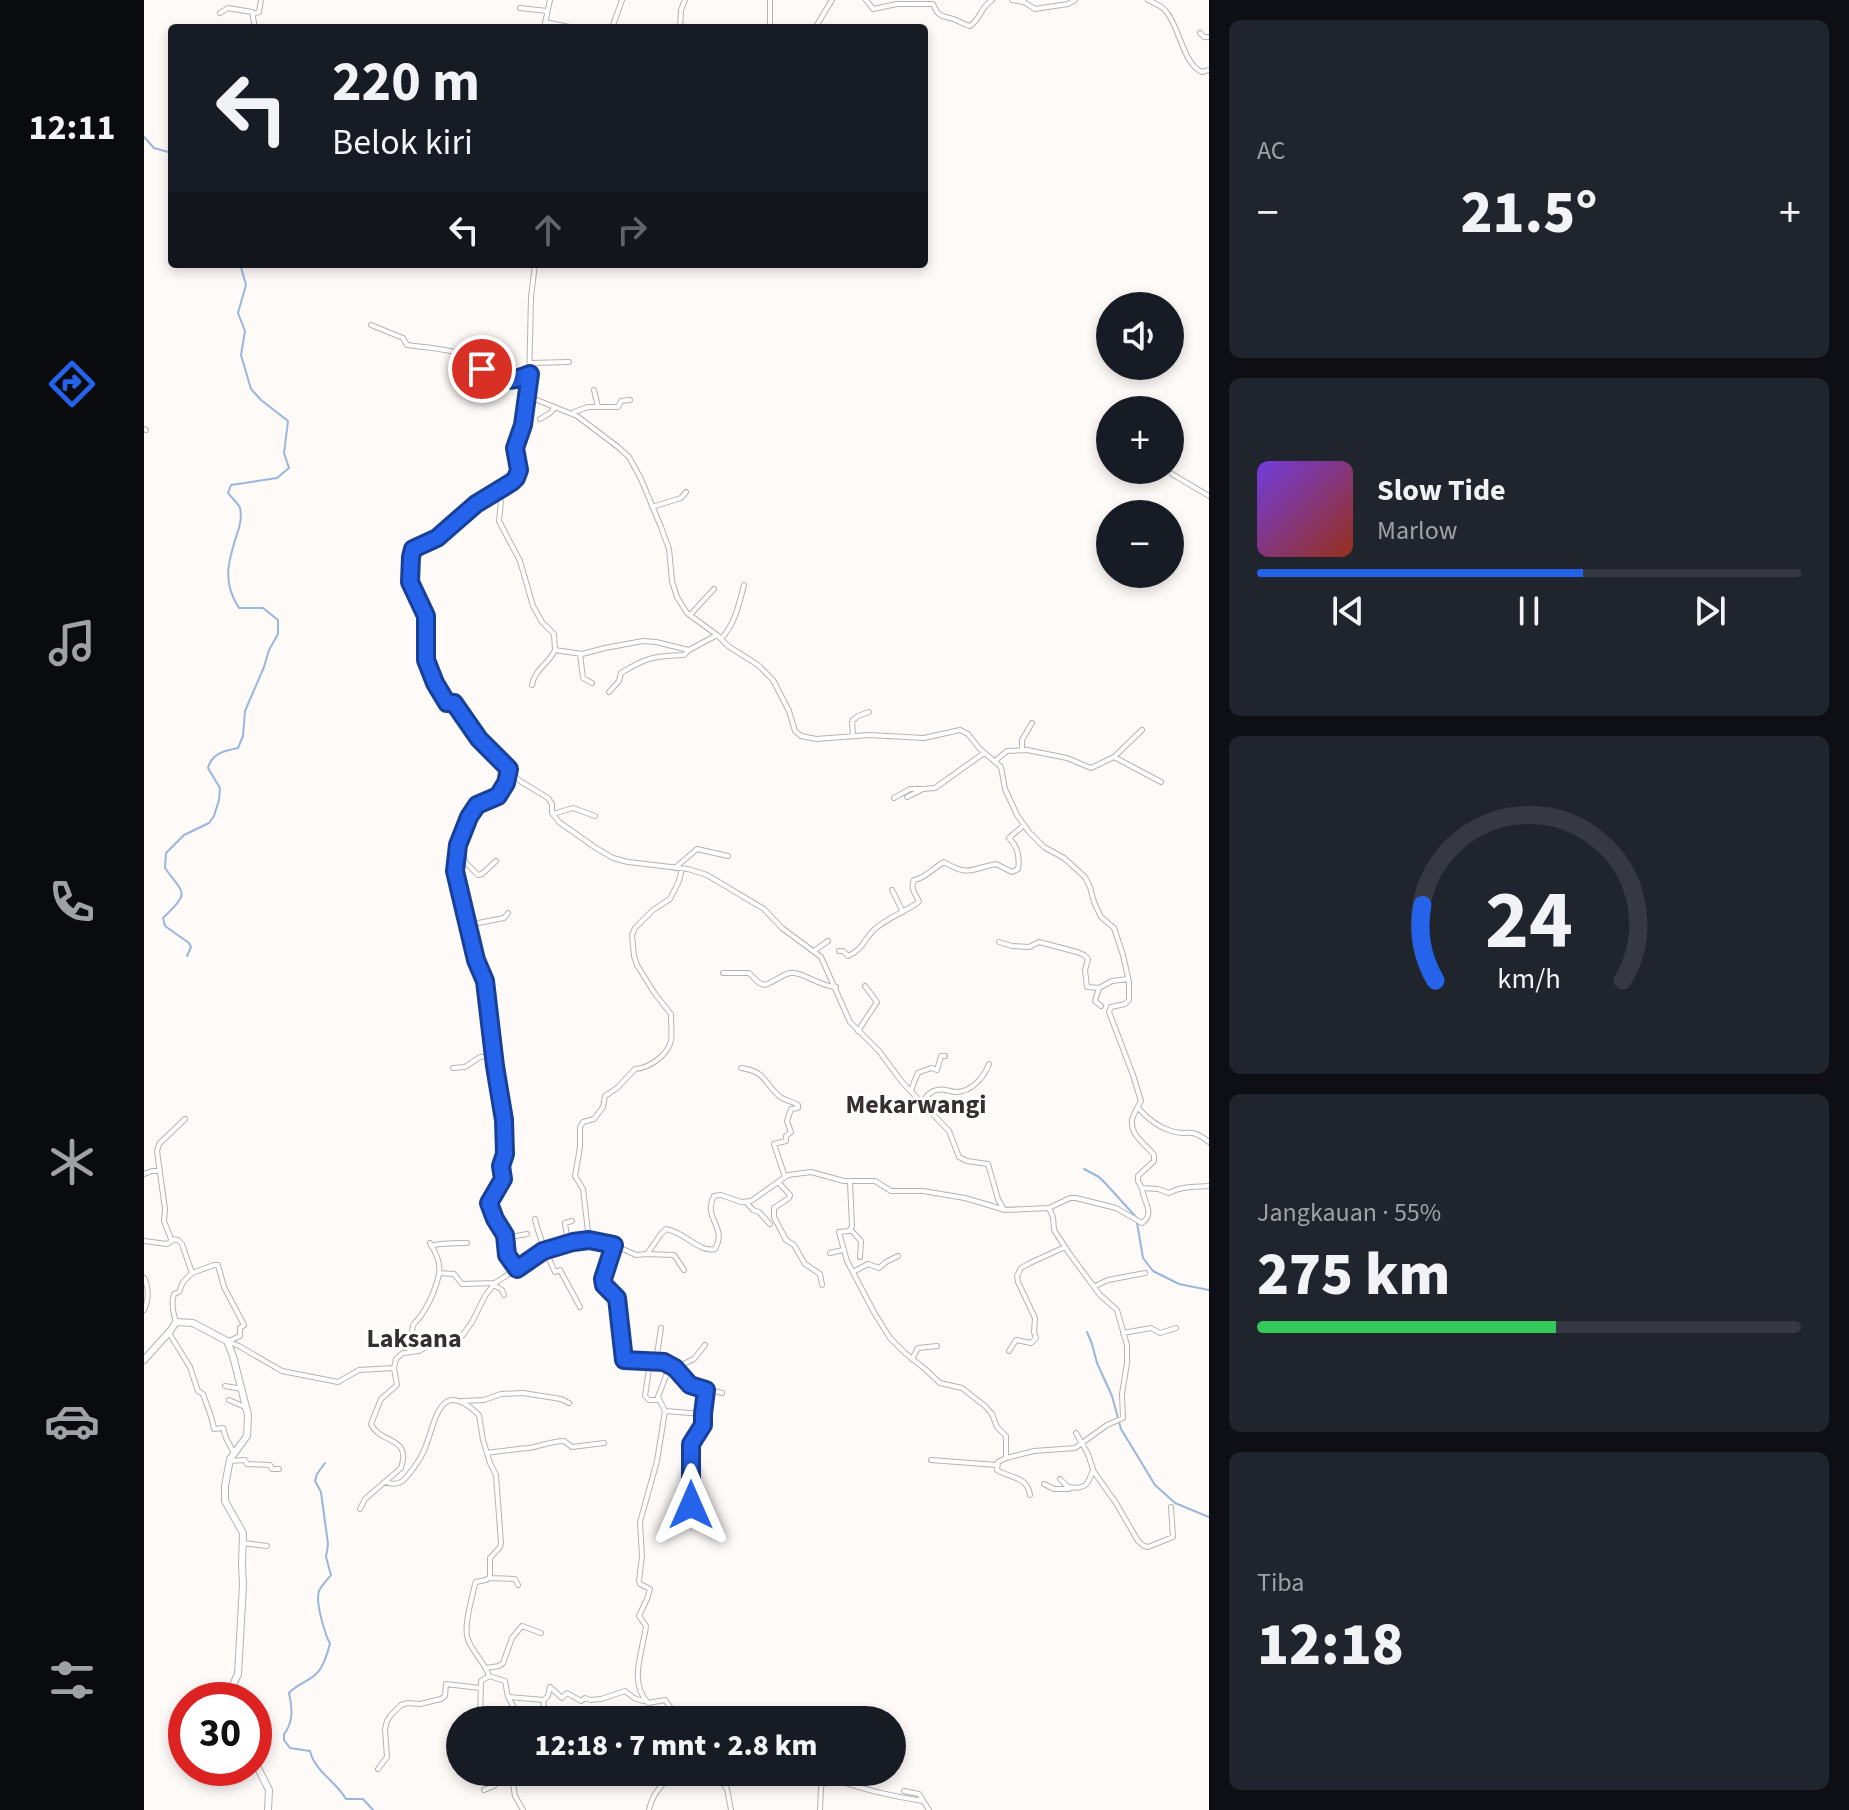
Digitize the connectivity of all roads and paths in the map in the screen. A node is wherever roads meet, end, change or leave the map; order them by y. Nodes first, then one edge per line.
1 (261, 0) edge
2 (550, 0) edge
3 (622, 0) edge
4 (685, 0) edge
5 (770, 0) edge
6 (832, 0) edge
7 (866, 0) edge
8 (992, 0) edge
9 (1012, 0) edge
10 (1075, 0) edge
11 (1148, 0) edge
12 (520, 8) dead end
13 (547, 11) junction
14 (220, 13) dead end
15 (253, 14) junction
16 (254, 24) edge
17 (544, 24) edge
18 (613, 24) edge
19 (680, 24) edge
20 (770, 24) edge
21 (817, 24) edge
22 (1200, 33) dead end
23 (1209, 37) edge
24 (1209, 70) edge
25 (535, 268) edge
26 (371, 325) dead end
27 (569, 362) dead end
28 (530, 363) junction
29 (464, 366) dead end
30 (482, 369) junction
31 (530, 374) junction
32 (594, 390) dead end
33 (527, 396) junction
34 (630, 400) dead end
35 (555, 407) junction
36 (598, 407) junction
37 (572, 413) junction
38 (540, 419) dead end
39 (1184, 481) edge
40 (498, 491) junction
41 (686, 492) dead end
42 (1209, 496) edge
43 (652, 507) junction
44 (744, 585) dead end
45 (714, 589) dead end
46 (690, 615) junction
47 (719, 637) junction
48 (555, 650) junction
49 (689, 650) junction
50 (580, 654) junction
51 (592, 683) dead end
52 (532, 685) dead end
53 (609, 692) dead end
54 (869, 712) dead end
55 (1032, 723) dead end
56 (1142, 730) dead end
57 (853, 736) junction
58 (1022, 750) junction
59 (984, 753) junction
60 (1114, 757) junction
61 (995, 761) junction
62 (509, 769) junction
63 (1161, 782) dead end
64 (923, 789) junction
65 (907, 797) dead end
66 (894, 798) dead end
67 (553, 814) junction
68 (595, 816) dead end
69 (1024, 825) junction
70 (458, 845) junction
71 (727, 848) dead end
72 (496, 861) dead end
73 (675, 868) junction
74 (682, 869) junction
75 (892, 890) dead end
76 (903, 912) junction
77 (508, 913) dead end
78 (468, 925) junction
79 (828, 941) dead end
80 (999, 942) dead end
81 (814, 951) junction
82 (839, 951) dead end
83 (723, 973) dead end
84 (1129, 978) junction
85 (865, 986) dead end
86 (836, 987) junction
87 (1099, 988) junction
88 (1101, 1006) dead end
89 (858, 1031) junction
90 (493, 1056) junction
91 (945, 1056) dead end
92 (989, 1064) dead end
93 (453, 1068) dead end
94 (741, 1068) dead end
95 (911, 1092) junction
96 (922, 1102) junction
97 (1138, 1108) junction
98 (185, 1119) dead end
99 (1209, 1142) edge
100 (160, 1171) junction
101 (144, 1174) edge
102 (785, 1177) junction
103 (778, 1182) junction
104 (850, 1182) junction
105 (1209, 1186) edge
106 (1142, 1188) junction
107 (746, 1202) junction
108 (1049, 1208) junction
109 (1004, 1210) junction
110 (535, 1219) dead end
111 (572, 1221) dead end
112 (770, 1224) dead end
113 (851, 1230) junction
114 (527, 1234) dead end
115 (505, 1238) junction
116 (173, 1240) junction
117 (589, 1240) junction
118 (144, 1241) edge
119 (467, 1243) dead end
120 (568, 1244) junction
121 (614, 1245) junction
122 (1065, 1247) junction
123 (546, 1250) junction
124 (843, 1250) junction
125 (830, 1253) dead end
126 (647, 1254) junction
127 (898, 1256) dead end
128 (860, 1257) dead end
129 (517, 1269) junction
130 (684, 1270) dead end
131 (853, 1272) junction
132 (192, 1273) junction
133 (439, 1273) junction
134 (1145, 1273) dead end
135 (144, 1278) edge
136 (495, 1284) junction
137 (822, 1285) dead end
138 (1095, 1286) junction
139 (504, 1295) dead end
140 (580, 1307) dead end
141 (144, 1310) edge
142 (176, 1322) junction
143 (661, 1328) dead end
144 (1176, 1328) dead end
145 (169, 1333) junction
146 (1123, 1333) junction
147 (227, 1341) junction
148 (705, 1345) dead end
149 (937, 1346) dead end
150 (1009, 1351) dead end
151 (409, 1352) junction
152 (912, 1359) junction
153 (144, 1360) edge
154 (653, 1361) junction
155 (672, 1367) junction
156 (394, 1368) junction
157 (225, 1386) dead end
158 (242, 1389) junction
159 (706, 1390) junction
160 (722, 1393) dead end
161 (229, 1400) dead end
162 (658, 1400) junction
163 (462, 1401) junction
164 (569, 1403) dead end
165 (247, 1408) junction
166 (665, 1411) junction
167 (703, 1414) junction
168 (1076, 1433) dead end
169 (604, 1443) dead end
170 (1082, 1443) junction
171 (234, 1453) junction
172 (487, 1453) junction
173 (1006, 1458) junction
174 (931, 1460) dead end
175 (229, 1461) junction
176 (997, 1465) junction
177 (279, 1469) dead end
178 (1093, 1470) junction
179 (1060, 1479) dead end
180 (386, 1482) junction
181 (1044, 1484) dead end
182 (1071, 1488) junction
183 (1030, 1495) dead end
184 (691, 1505) dead end
185 (1171, 1507) dead end
186 (360, 1509) dead end
187 (243, 1543) junction
188 (267, 1546) dead end
189 (489, 1578) junction
190 (518, 1585) dead end
191 (541, 1633) dead end
192 (486, 1668) junction
193 (489, 1676) junction
194 (234, 1682) edge
195 (480, 1688) junction
196 (508, 1697) junction
197 (543, 1700) junction
198 (645, 1701) junction
199 (480, 1706) edge
200 (513, 1706) edge
201 (544, 1706) edge
202 (669, 1706) edge
203 (378, 1769) dead end
204 (267, 1786) edge
205 (494, 1786) edge
206 (513, 1786) edge
207 (663, 1786) edge
208 (725, 1786) edge
209 (822, 1786) edge
210 (856, 1786) edge
211 (484, 1790) dead end
212 (904, 1791) dead end
213 (923, 1801) junction
214 (268, 1810) edge
215 (523, 1810) edge
216 (649, 1810) edge
217 (731, 1810) edge
218 (820, 1810) edge
219 (929, 1810) edge

1 - 15 street
2 - 13 street
3 - 18 street
4 - 19 street
5 - 20 street
6 - 21 street
7 - 8 street
9 - 10 street
11 - 24 street
12 - 13 street
13 - 17 street
14 - 15 street
15 - 16 street
22 - 23 street
25 - 28 street
26 - 30 street
27 - 28 street
28 - 31 street
29 - 30 street
30 - 31 street
31 - 33 street
32 - 36 street
33 - 35 street
33 - 40 street
34 - 36 street
35 - 37 street
35 - 38 street
36 - 37 street
37 - 43 street
39 - 42 street
40 - 48 street
40 - 62 street
41 - 43 street
43 - 46 street
44 - 47 street
45 - 46 street
46 - 47 street
47 - 49 street
47 - 57 street
48 - 50 street
48 - 52 street
49 - 50 street
49 - 53 street
50 - 51 street
54 - 57 street
55 - 58 street
56 - 60 street
57 - 59 street
58 - 60 street
58 - 61 street
59 - 61 street
59 - 64 street
60 - 63 street
61 - 69 street
62 - 67 street
62 - 70 street
64 - 65 street
64 - 66 street
67 - 68 street
67 - 73 street
69 - 76 street
69 - 84 street
70 - 72 street
70 - 78 street
71 - 73 street
73 - 74 street
74 - 81 street
74 - 117 street
75 - 76 street
76 - 82 street
77 - 78 street
78 - 90 street
79 - 81 street
80 - 87 street
81 - 86 street
83 - 86 street
84 - 87 street
84 - 97 street
85 - 89 street
86 - 89 street
87 - 88 street
89 - 95 street
90 - 93 street
90 - 115 street
91 - 95 street
92 - 96 street
94 - 102 street
95 - 96 street
96 - 109 street
97 - 99 street
97 - 106 street
98 - 100 street
100 - 101 street
100 - 116 street
102 - 103 street
102 - 104 street
103 - 107 street
103 - 137 street
104 - 109 street
104 - 113 street
105 - 106 street
106 - 108 street
107 - 112 street
107 - 126 street
108 - 109 street
108 - 122 street
110 - 123 street
111 - 120 street
113 - 124 street
113 - 128 street
114 - 115 street
115 - 129 street
116 - 118 street
116 - 132 street
117 - 120 street
117 - 121 street
119 - 133 street
120 - 123 street
121 - 126 street
121 - 154 street
122 - 138 street
122 - 150 street
123 - 129 street
123 - 140 street
124 - 125 street
124 - 131 street
126 - 130 street
127 - 131 street
129 - 136 street
131 - 152 street
132 - 142 street
132 - 147 street
133 - 136 street
133 - 151 street
134 - 138 street
135 - 141 street
136 - 139 street
136 - 151 street
138 - 146 street
142 - 145 main road
142 - 147 main road
143 - 154 street
144 - 146 street
145 - 153 main road
145 - 171 street
146 - 170 street
147 - 156 street
147 - 158 main road
148 - 155 street
149 - 152 street
151 - 156 street
152 - 173 street
154 - 155 street
154 - 162 street
155 - 159 street
155 - 162 street
156 - 180 street
157 - 158 street
158 - 165 main road
159 - 160 street
159 - 167 street
161 - 165 street
162 - 166 street
163 - 164 street
163 - 172 street
163 - 180 street
165 - 171 main road
166 - 167 street
166 - 198 street
167 - 184 street
168 - 170 street
169 - 172 street
170 - 173 street
170 - 178 street
171 - 175 main road
172 - 189 street
173 - 176 street
174 - 176 street
175 - 177 street
175 - 187 main road
176 - 183 street
178 - 182 street
178 - 185 street
179 - 182 street
180 - 186 street
181 - 182 street
187 - 188 street
187 - 194 main road
189 - 190 street
189 - 192 street
191 - 192 street
192 - 193 street
193 - 195 street
193 - 196 street
195 - 199 street
195 - 203 street
196 - 197 street
196 - 200 street
197 - 198 street
197 - 201 street
198 - 202 street
204 - 214 main road
205 - 211 street
206 - 215 street
207 - 216 street
208 - 217 street
209 - 218 street
210 - 213 street
212 - 213 street
213 - 219 street

